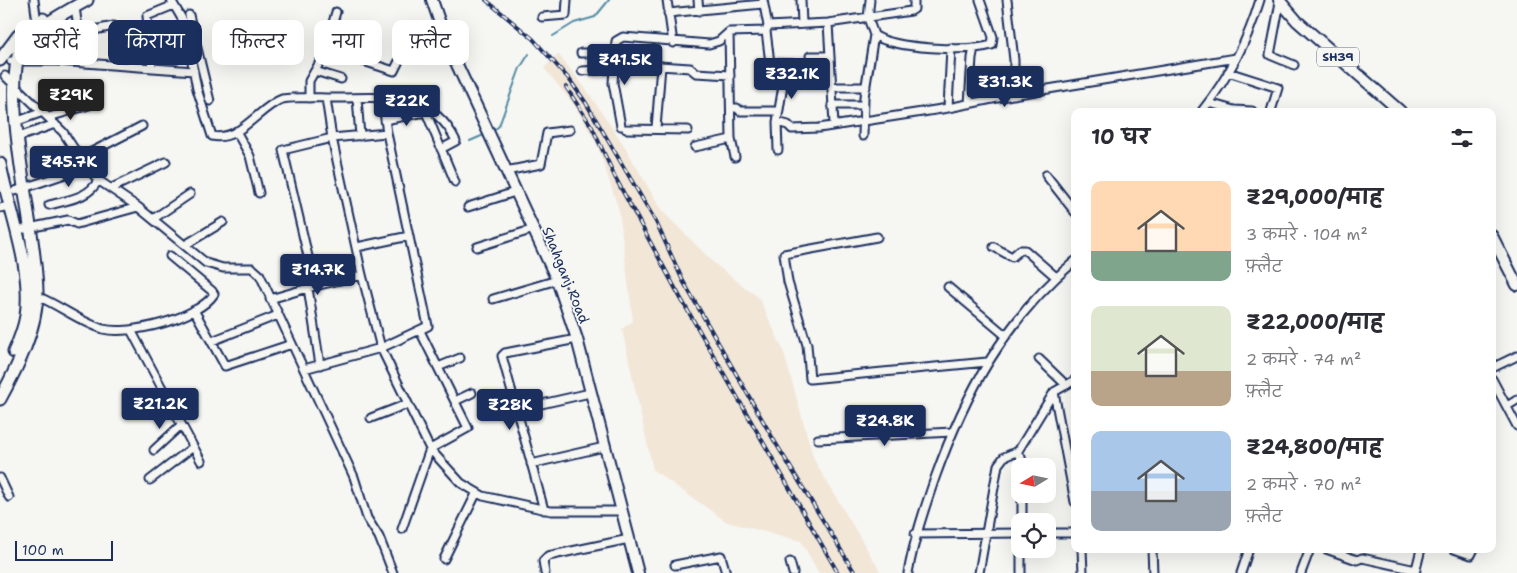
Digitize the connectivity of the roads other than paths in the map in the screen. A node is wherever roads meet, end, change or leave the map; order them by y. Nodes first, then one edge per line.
1 (34, 0) edge
2 (87, 0) edge
3 (432, 0) edge
4 (566, 0) edge
5 (667, 0) edge
6 (698, 0) edge
7 (801, 0) edge
8 (870, 0) edge
9 (914, 0) edge
10 (980, 0) edge
11 (1008, 0) edge
12 (1260, 0) edge
13 (1279, 1) edge
14 (763, 2) edge
15 (173, 3) edge
16 (74, 4) edge
17 (699, 11) junction
18 (336, 12) dead end
19 (668, 13) junction
20 (189, 15) dead end
21 (542, 17) dead end
22 (868, 18) junction
23 (37, 20) edge
24 (43, 20) edge
25 (77, 20) edge
26 (183, 20) edge
27 (190, 20) edge
28 (439, 20) edge
29 (828, 23) junction
30 (802, 24) junction
31 (767, 28) junction
32 (729, 32) junction
33 (874, 35) junction
34 (15, 41) edge
35 (672, 42) junction
36 (951, 48) junction
37 (974, 48) junction
38 (581, 52) dead end
39 (615, 53) junction
40 (810, 56) dead end
41 (829, 56) junction
42 (1236, 58) junction
43 (3, 59) edge
44 (98, 64) edge
45 (797, 64) dead end
46 (194, 65) edge
47 (199, 65) edge
48 (375, 65) edge
49 (397, 65) edge
50 (458, 65) edge
51 (1294, 65) dead end
52 (613, 66) junction
53 (661, 66) junction
54 (152, 68) junction
55 (315, 71) junction
56 (582, 71) dead end
57 (194, 72) junction
58 (1228, 72) junction
59 (730, 75) junction
60 (5, 76) junction
61 (830, 76) junction
62 (341, 79) dead end
63 (866, 87) junction
64 (831, 88) junction
65 (2, 90) dead end
66 (1014, 95) junction
67 (309, 98) junction
68 (326, 98) junction
69 (357, 98) junction
70 (382, 98) junction
71 (210, 101) dead end
72 (1209, 103) junction
73 (832, 104) junction
74 (969, 104) junction
75 (89, 105) dead end
76 (864, 105) junction
77 (731, 108) junction
78 (948, 108) junction
79 (1205, 108) edge
80 (1227, 108) edge
81 (1272, 108) edge
82 (1397, 108) edge
83 (424, 109) junction
84 (779, 111) junction
85 (46, 115) junction
86 (385, 120) junction
87 (863, 121) junction
88 (777, 122) junction
89 (11, 124) dead end
90 (56, 124) junction
91 (834, 124) junction
92 (142, 126) dead end
93 (656, 128) junction
94 (570, 130) dead end
95 (688, 130) dead end
96 (236, 131) junction
97 (387, 134) junction
98 (360, 136) junction
99 (863, 136) dead end
100 (332, 138) junction
101 (14, 139) dead end
102 (731, 139) junction
103 (695, 147) dead end
104 (441, 149) junction
105 (778, 150) dead end
106 (735, 157) dead end
107 (80, 158) junction
108 (3, 160) edge
109 (166, 162) dead end
110 (86, 167) junction
111 (48, 170) dead end
112 (506, 171) junction
113 (1046, 175) dead end
114 (98, 180) junction
115 (455, 182) dead end
116 (2, 183) edge
117 (112, 188) junction
118 (15, 191) junction
119 (515, 192) junction
120 (190, 194) dead end
121 (259, 194) dead end
122 (49, 204) dead end
123 (4, 207) edge
124 (138, 207) junction
125 (468, 207) dead end
126 (1071, 207) edge
127 (153, 219) junction
128 (223, 222) dead end
129 (24, 229) junction
130 (534, 229) junction
131 (409, 236) junction
132 (877, 237) dead end
133 (1496, 244) edge
134 (185, 245) junction
135 (994, 246) dead end
136 (357, 247) junction
137 (477, 247) dead end
138 (170, 256) dead end
139 (1071, 264) edge
140 (362, 276) junction
141 (1056, 277) junction
142 (557, 280) junction
143 (1517, 284) edge
144 (311, 287) junction
145 (948, 287) dead end
146 (37, 296) junction
147 (270, 299) junction
148 (493, 299) dead end
149 (194, 310) junction
150 (278, 316) junction
151 (131, 330) junction
152 (420, 331) junction
153 (1005, 335) junction
154 (576, 339) junction
155 (212, 341) junction
156 (292, 344) junction
157 (381, 348) junction
158 (1517, 356) edge
159 (460, 358) dead end
160 (1039, 359) dead end
161 (987, 362) junction
162 (320, 365) junction
163 (1496, 366) edge
164 (438, 367) junction
165 (304, 369) junction
166 (1071, 382) edge
167 (0, 384) edge
168 (1066, 385) junction
169 (1496, 387) edge
170 (1054, 392) junction
171 (472, 393) dead end
172 (590, 393) junction
173 (0, 400) edge
174 (1517, 400) edge
175 (455, 401) junction
176 (407, 404) junction
177 (1506, 406) junction
178 (515, 410) junction
179 (371, 418) dead end
180 (181, 425) junction
181 (1517, 426) edge
182 (952, 432) junction
183 (818, 439) dead end
184 (193, 447) junction
185 (604, 447) junction
186 (430, 449) junction
187 (154, 450) dead end
188 (1016, 452) junction
189 (1021, 458) edge
190 (201, 461) dead end
191 (531, 464) junction
192 (0, 478) edge
193 (150, 480) dead end
194 (1071, 481) edge
195 (476, 494) junction
196 (9, 496) dead end
197 (544, 510) junction
198 (621, 511) junction
199 (402, 529) dead end
200 (1011, 533) edge
201 (1056, 533) edge
202 (1071, 533) edge
203 (915, 534) junction
204 (986, 534) junction
205 (629, 539) junction
206 (1082, 553) edge
207 (1152, 553) edge
208 (1248, 553) edge
209 (1308, 553) edge
210 (1337, 553) edge
211 (1420, 553) edge
212 (1021, 558) edge
213 (444, 559) dead end
214 (790, 562) dead end
215 (675, 565) dead end
216 (1416, 572) edge
217 (393, 573) edge
218 (545, 573) edge
219 (638, 573) edge
220 (726, 573) edge
221 (793, 573) edge
222 (908, 573) edge
223 (979, 573) edge
224 (1021, 573) edge
225 (1083, 573) edge
226 (1153, 573) edge
227 (1241, 573) edge
228 (1301, 573) edge

1 - 23 street
2 - 16 highway
3 - 28 main road, Shahganj Road
4 - 21 street
5 - 19 street
6 - 17 street
7 - 30 street
8 - 22 street
9 - 22 street
10 - 37 street
11 - 66 street
12 - 42 street
13 - 51 street
13 - 82 main road, SH39
14 - 17 street
14 - 31 street
15 - 26 street
15 - 54 street
16 - 24 highway
16 - 25 street
16 - 43 highway
17 - 19 street
18 - 55 street
19 - 35 street
20 - 27 street
22 - 29 street
22 - 33 street
29 - 30 street
29 - 41 street
30 - 31 street
31 - 32 street
31 - 45 street
32 - 35 street
32 - 59 street
33 - 36 street
33 - 63 street
34 - 43 highway
35 - 39 street
36 - 37 street
36 - 78 street
37 - 74 street
38 - 39 street
39 - 52 street
40 - 41 street
41 - 61 street
42 - 58 street
42 - 66 street
43 - 60 highway
44 - 54 street
46 - 57 street
47 - 71 street
48 - 49 street
50 - 112 main road, Shahganj Road
52 - 53 street
52 - 56 street
52 - 93 street
53 - 59 street
53 - 93 street
54 - 57 street
55 - 62 street
55 - 67 street
57 - 96 street
58 - 72 street
58 - 81 street
59 - 77 street
60 - 65 highway
60 - 85 street
61 - 64 street
61 - 84 street
63 - 64 street
63 - 76 street
64 - 73 street
66 - 74 street
67 - 68 street
67 - 96 street
68 - 69 street
68 - 100 street
69 - 70 street
69 - 98 street
70 - 83 street
70 - 86 street
72 - 79 street
72 - 80 street
73 - 76 street
73 - 91 street
74 - 78 street
75 - 85 street
76 - 87 street
77 - 84 street
77 - 102 street
78 - 87 street
83 - 86 street
83 - 104 street
83 - 104 street
84 - 88 street
85 - 89 street
85 - 90 street
86 - 97 street
87 - 91 street
87 - 99 street
88 - 91 street
88 - 105 street
90 - 101 street
90 - 107 street
92 - 107 street
93 - 95 street
94 - 112 street
96 - 121 street
97 - 98 street
97 - 131 street
98 - 100 street
100 - 136 street
100 - 144 street
102 - 103 street
102 - 106 street
104 - 115 street
107 - 110 street
107 - 111 street
108 - 116 highway
108 - 118 highway
109 - 117 street
110 - 114 street
110 - 118 street
112 - 119 main road, Shahganj Road
113 - 126 street
114 - 117 street
114 - 122 street
116 - 123 highway
117 - 124 street
118 - 129 highway
119 - 125 street
119 - 130 main road, Shahganj Road
120 - 127 street
123 - 167 highway
124 - 127 street
124 - 129 street
127 - 134 street
128 - 134 street
129 - 146 highway
130 - 137 street
130 - 142 main road, Shahganj Road
131 - 136 street
131 - 152 street
132 - 161 street
133 - 143 main road
134 - 147 street
135 - 141 street
136 - 140 street
138 - 149 street
139 - 141 street
140 - 144 street
140 - 157 street
141 - 153 street
142 - 148 street
142 - 154 main road, Shahganj Road
144 - 147 street
144 - 162 street
145 - 153 street
146 - 151 street
146 - 173 highway
147 - 150 street
149 - 151 street
149 - 155 street
150 - 155 street
150 - 156 street
151 - 180 street
152 - 157 street
152 - 164 street
153 - 161 street
154 - 172 main road, Shahganj Road
154 - 178 street
155 - 156 street
156 - 165 street
157 - 162 street
157 - 176 street
158 - 163 street
159 - 164 street
160 - 168 street
161 - 182 street
162 - 165 street
164 - 175 street
165 - 217 street
166 - 168 street
168 - 170 street
169 - 177 street
170 - 188 street
170 - 194 street
171 - 175 street
172 - 178 street
172 - 185 main road, Shahganj Road
174 - 177 street
175 - 186 street
176 - 179 street
176 - 186 street
177 - 181 street
178 - 191 street
180 - 184 street
180 - 187 street
182 - 183 street
182 - 203 street
184 - 190 street
184 - 193 street
185 - 191 street
185 - 198 main road, Shahganj Road
186 - 195 street
186 - 199 street
188 - 189 street
188 - 204 street
191 - 197 street
192 - 196 street
195 - 197 street
195 - 213 street
197 - 198 street
198 - 205 main road, Shahganj Road
200 - 204 street
201 - 202 street
203 - 204 street
203 - 222 street
204 - 223 street
205 - 218 street
205 - 219 main road, Shahganj Road
206 - 225 street
207 - 226 street
208 - 227 street
209 - 228 street
210 - 216 street
211 - 216 street
212 - 224 street
214 - 221 street
215 - 220 street

